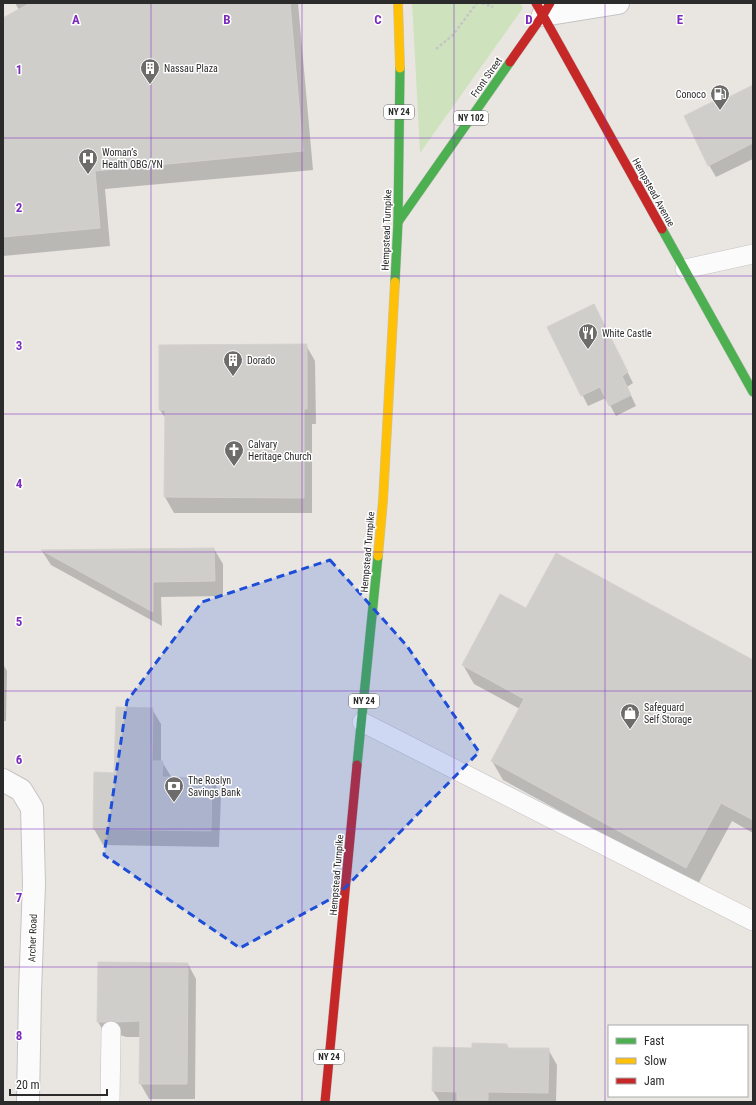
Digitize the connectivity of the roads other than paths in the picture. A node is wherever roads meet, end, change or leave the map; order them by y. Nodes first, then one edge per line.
1 (398, 3) edge
2 (618, 3) edge
3 (543, 7) edge
4 (398, 222) junction
5 (753, 254) edge
6 (685, 269) junction
7 (752, 388) edge
8 (362, 722) junction
9 (6, 782) edge
10 (753, 921) edge
11 (111, 1032) dead end
12 (28, 1102) edge
13 (110, 1102) edge
14 (325, 1102) edge

1 - 4 main road, Hempstead Turnpike / NY 24
2 - 3 street
3 - 4 main road, Front Street / NY 102
3 - 6 main road, Hempstead Avenue
4 - 8 main road, Hempstead Turnpike / NY 24
5 - 6 lane
6 - 7 main road, Hempstead Avenue
8 - 10 lane
8 - 14 main road, Hempstead Turnpike / NY 24
9 - 12 street, Archer Road
11 - 13 lane

